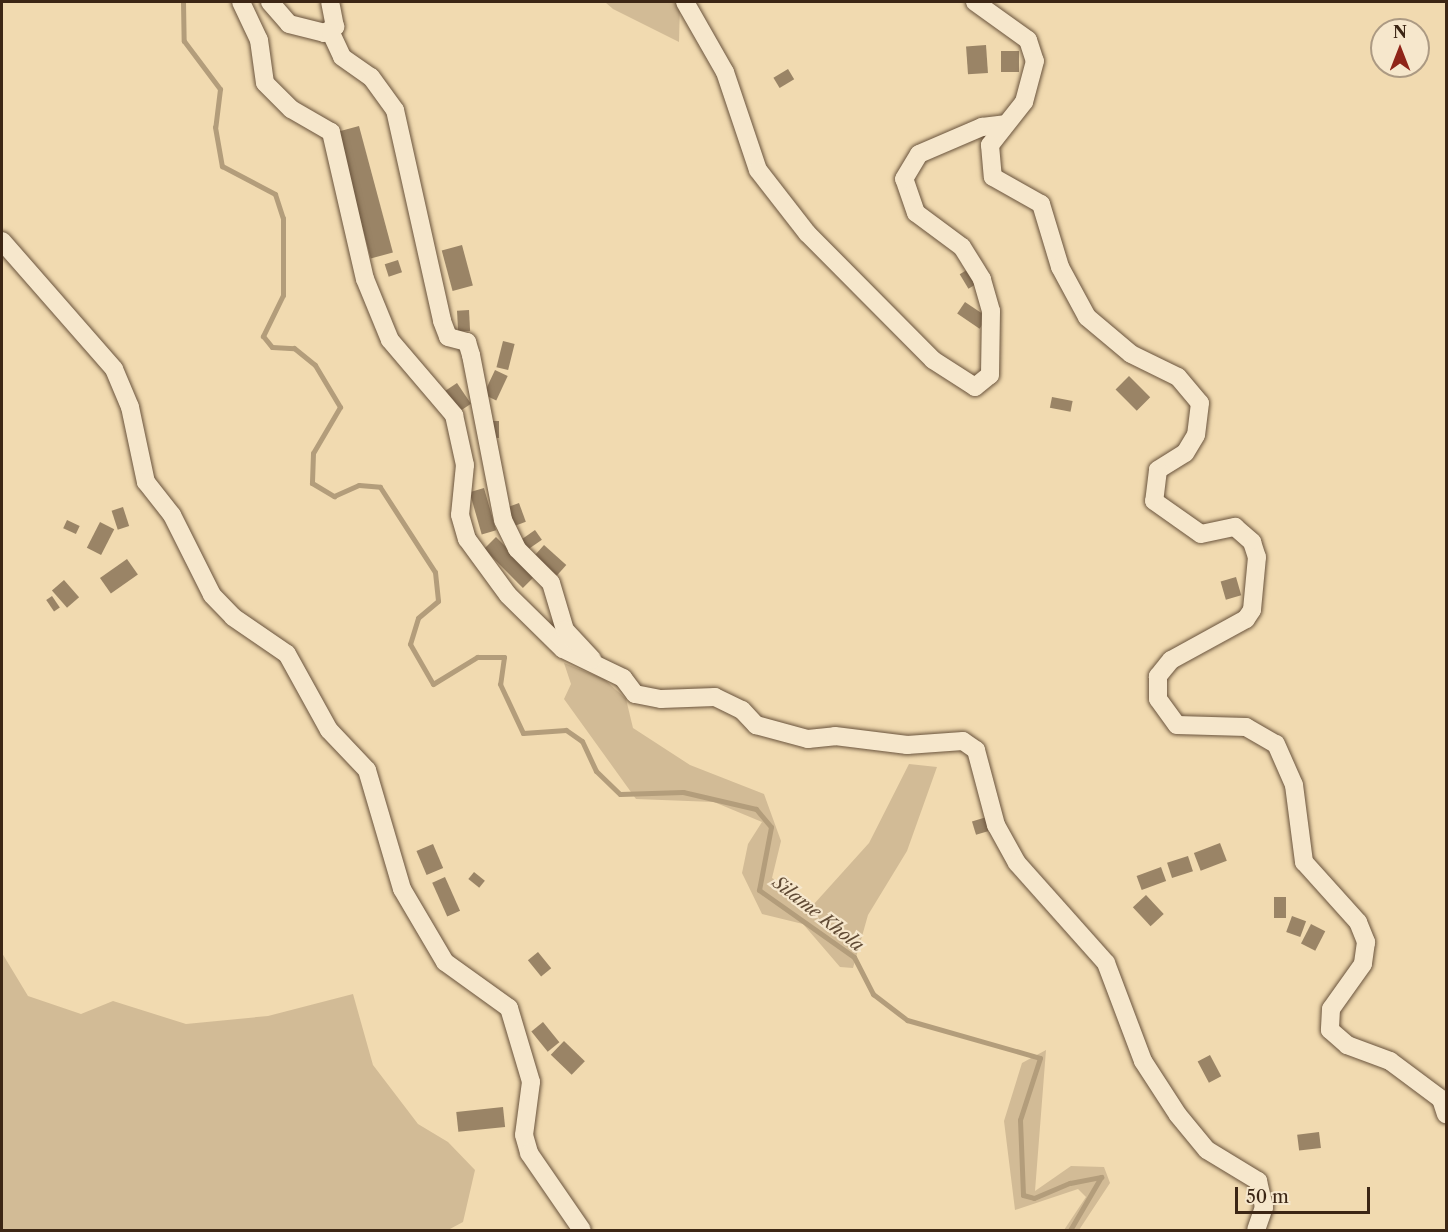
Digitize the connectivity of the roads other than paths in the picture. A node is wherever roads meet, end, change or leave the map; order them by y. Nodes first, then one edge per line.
1 (241, 2) edge
2 (270, 2) edge
3 (330, 2) edge
4 (685, 2) edge
5 (975, 2) edge
6 (331, 33) junction
7 (1005, 124) junction
8 (2, 241) edge
9 (596, 663) junction
10 (1446, 1114) edge
11 (582, 1230) edge
12 (1256, 1230) edge

1 - 9 street
2 - 6 street
3 - 6 street
4 - 7 street
5 - 7 street
6 - 9 street
7 - 10 street
8 - 11 street
9 - 12 street

